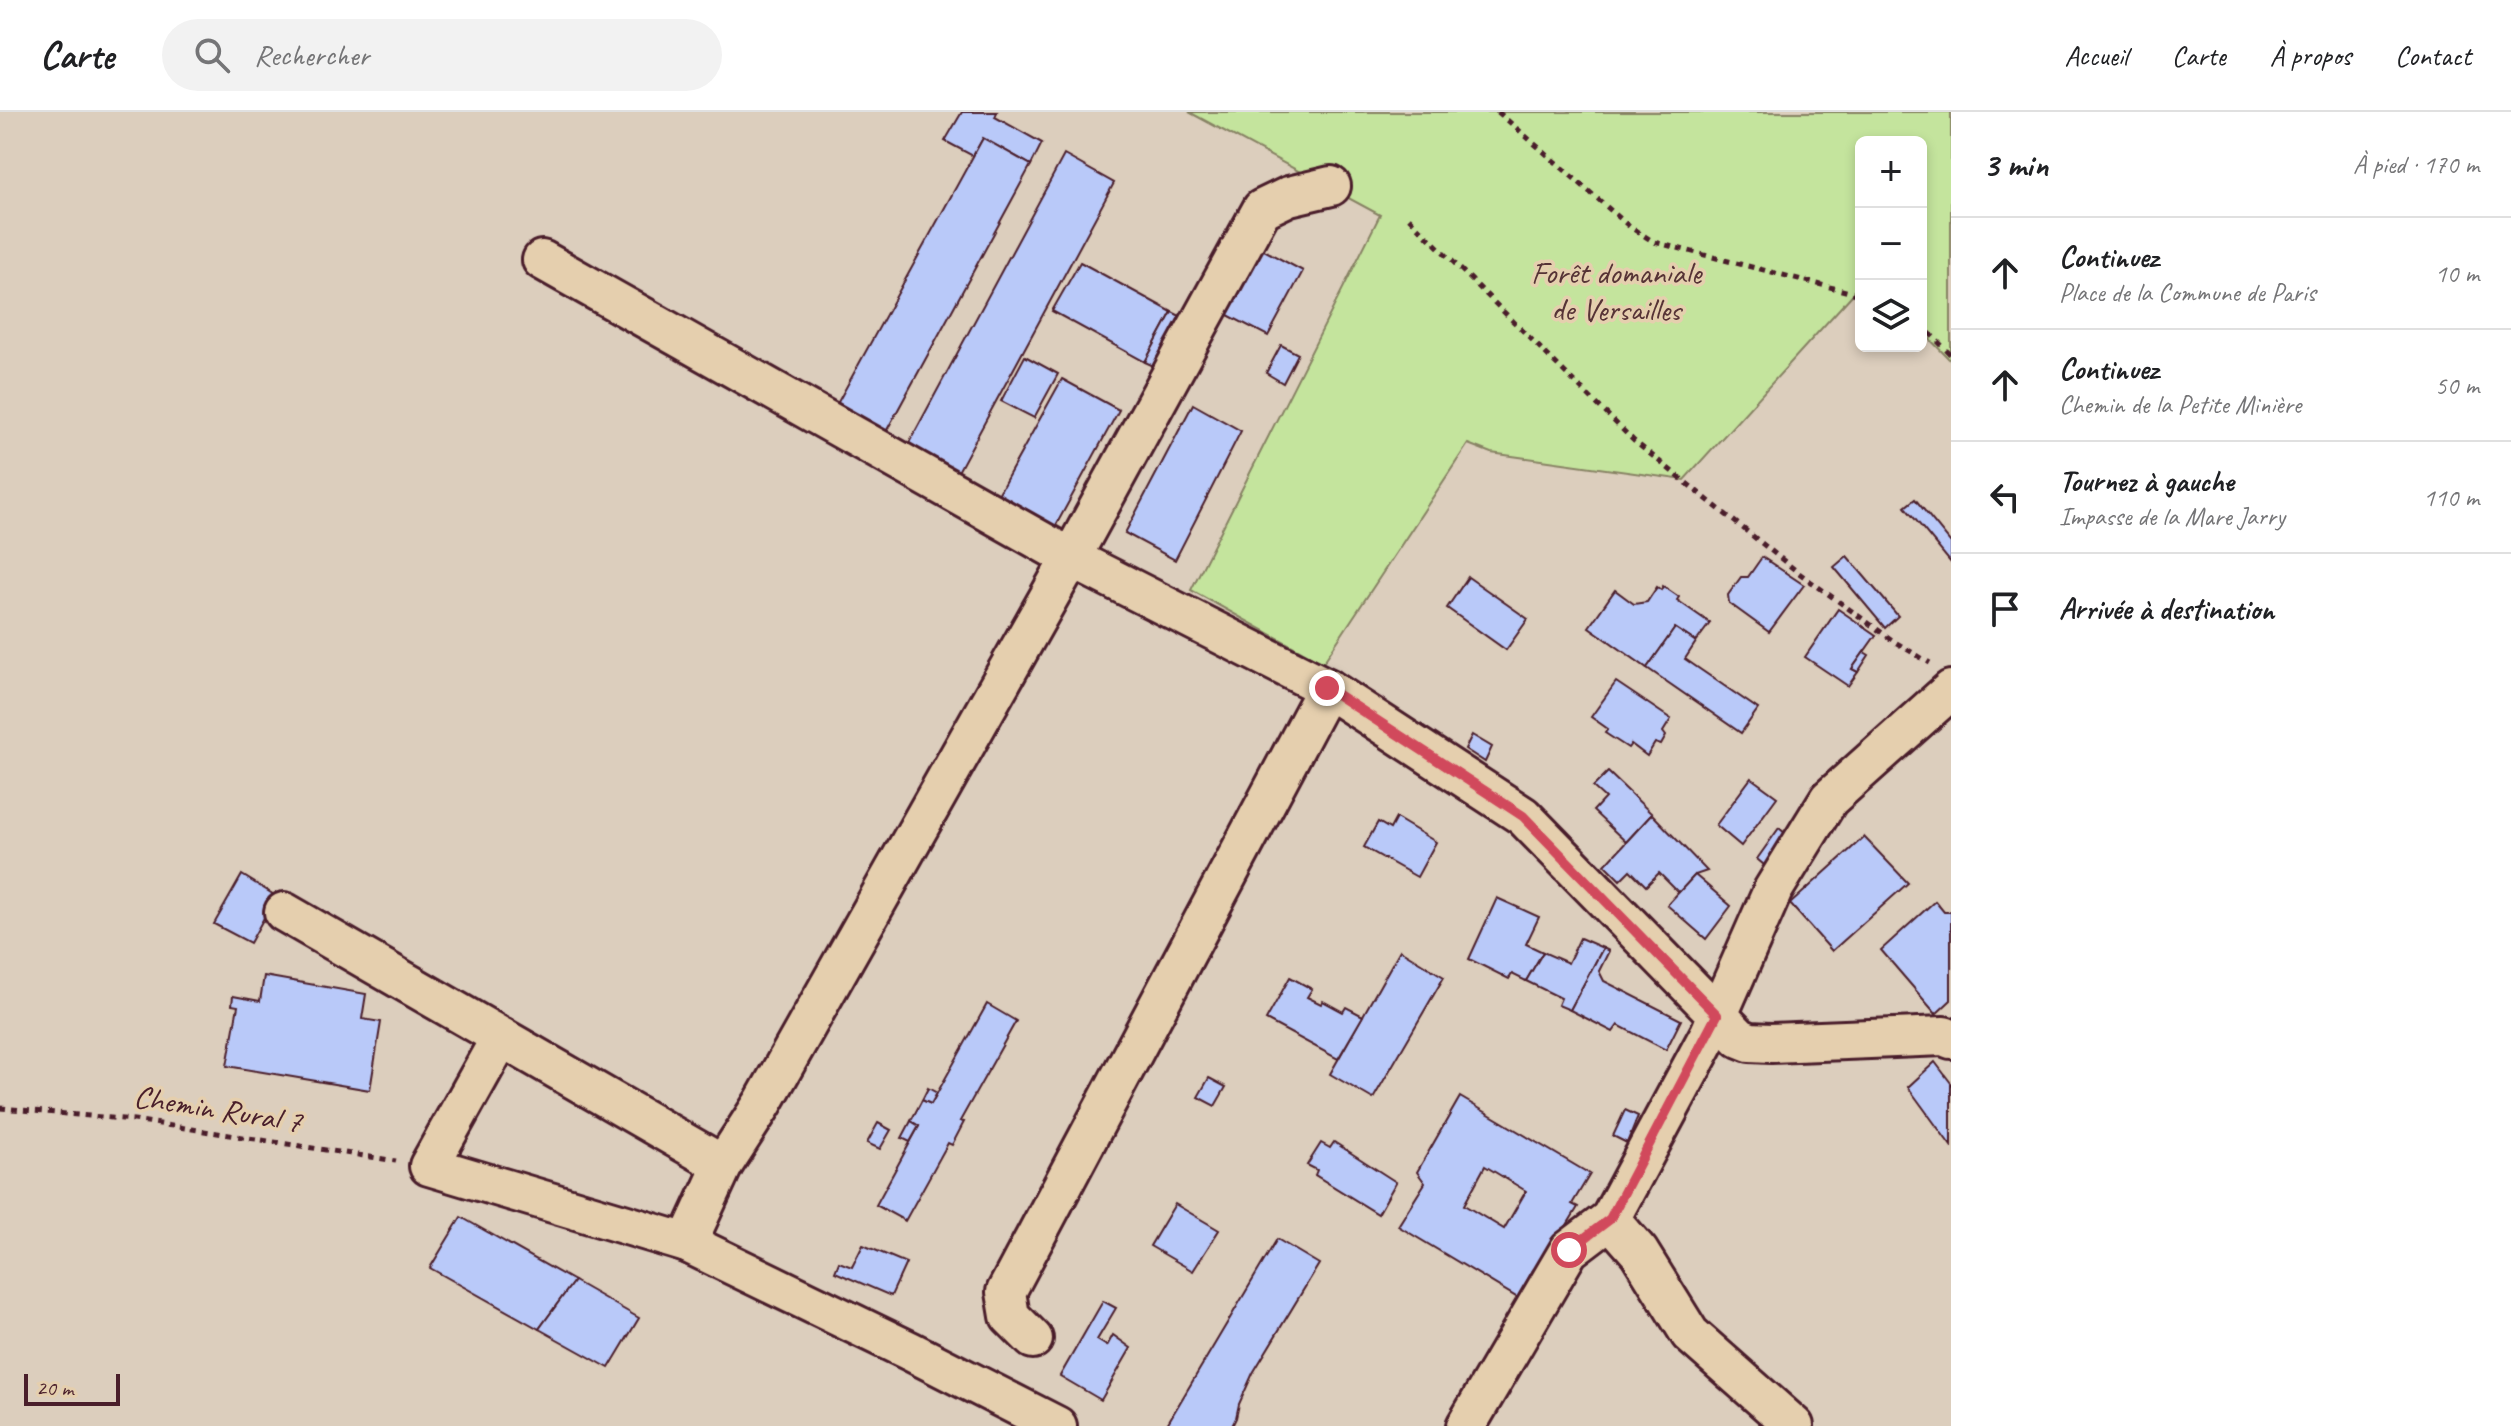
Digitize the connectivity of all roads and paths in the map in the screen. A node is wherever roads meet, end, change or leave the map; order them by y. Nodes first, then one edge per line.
1 (1498, 112) edge
2 (1331, 186) dead end
3 (1409, 218) dead end
4 (542, 260) dead end
5 (1855, 293) edge
6 (1927, 330) edge
7 (1951, 355) edge
8 (1071, 558) junction
9 (1945, 679) edge
10 (1327, 688) junction
11 (284, 912) dead end
12 (1717, 1015) junction
13 (501, 1037) junction
14 (1951, 1039) edge
15 (0, 1108) edge
16 (723, 1165) junction
17 (429, 1166) junction
18 (1610, 1219) junction
19 (687, 1243) junction
20 (1033, 1339) dead end
21 (1057, 1426) edge
22 (1466, 1426) edge
23 (1794, 1426) edge

1 - 5 path
2 - 8 street
3 - 9 path
4 - 8 street
6 - 7 path
8 - 10 street
8 - 16 street
9 - 12 street
10 - 12 street
10 - 20 street
11 - 13 street
12 - 14 street
12 - 18 street
13 - 16 street
13 - 17 street
15 - 17 path, Chemin Rural 7
16 - 19 street
17 - 19 street
18 - 22 street
18 - 23 street
19 - 21 street

